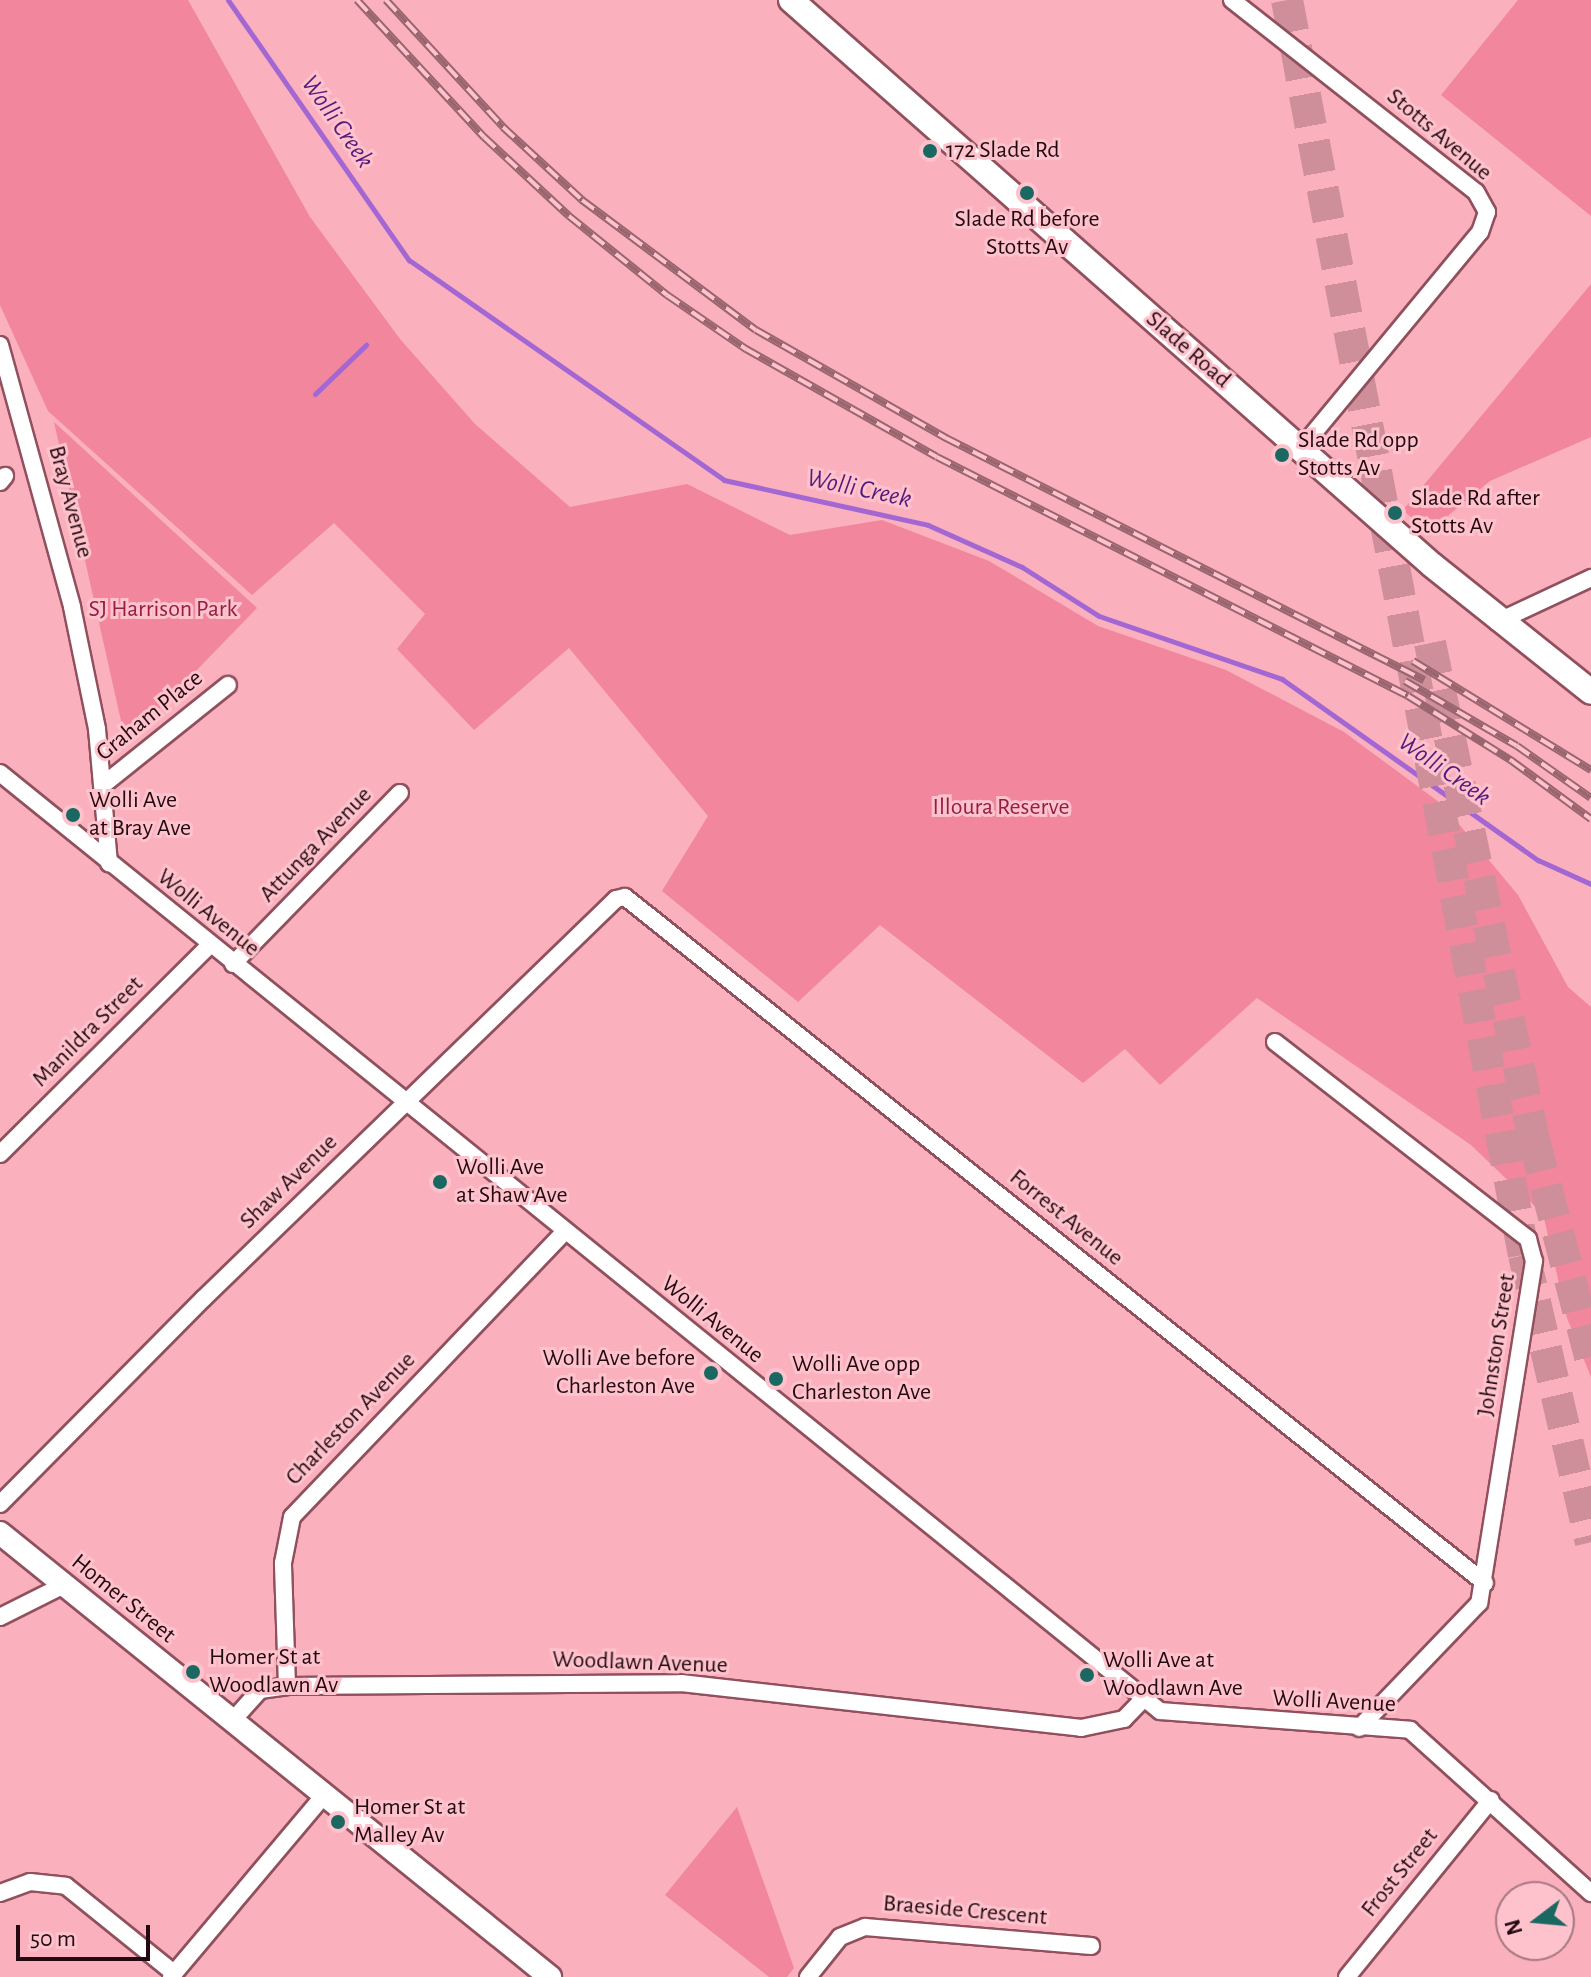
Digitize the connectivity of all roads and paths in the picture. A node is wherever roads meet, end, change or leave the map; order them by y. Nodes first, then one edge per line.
1 (791, 0) edge
2 (1232, 0) edge
3 (0, 345) edge
4 (1301, 448) junction
5 (1591, 578) edge
6 (1497, 622) junction
7 (228, 685) dead end
8 (1591, 692) edge
9 (1, 776) edge
10 (103, 785) junction
11 (400, 793) dead end
12 (109, 863) junction
13 (616, 899) joint
14 (210, 945) junction
15 (233, 964) junction
16 (1275, 1042) dead end
17 (405, 1103) junction
18 (0, 1154) edge
19 (564, 1232) junction
20 (0, 1504) edge
21 (0, 1533) edge
22 (1485, 1583) junction
23 (64, 1585) junction
24 (0, 1617) edge
25 (287, 1686) junction
26 (1143, 1699) junction
27 (233, 1720) junction
28 (1359, 1728) junction
29 (324, 1795) junction
30 (1491, 1800) junction
31 (0, 1893) edge
32 (1591, 1893) edge
33 (1091, 1946) dead end
34 (539, 1974) edge
35 (173, 1975) edge
36 (808, 1977) edge
37 (1347, 1977) edge

1 - 4 main road, Slade Road
2 - 4 street, Stotts Avenue
3 - 10 street, Bray Avenue
4 - 6 main road, Slade Road
5 - 6 street
6 - 8 main road, Slade Road
7 - 10 street, Graham Place
9 - 12 street, Wolli Avenue
10 - 12 street, Bray Avenue
11 - 15 street, Attunga Avenue
12 - 14 street, Wolli Avenue
13 - 17 street, Shaw Avenue
13 - 22 street, Forrest Avenue
14 - 15 street, Wolli Avenue
14 - 18 street, Manildra Street
15 - 17 street, Wolli Avenue
16 - 22 street, Johnston Street
17 - 19 street, Wolli Avenue
17 - 20 street, Shaw Avenue
19 - 25 street, Charleston Avenue
19 - 26 street, Wolli Avenue
21 - 23 street, Homer Street
22 - 28 street, Johnston Street
23 - 24 street
23 - 27 street, Homer Street
25 - 26 street, Woodlawn Avenue
25 - 27 street, Woodlawn Avenue
26 - 28 street, Wolli Avenue
27 - 29 street, Homer Street
28 - 30 street, Wolli Avenue
29 - 34 street, Homer Street
29 - 35 street
30 - 32 street, Wolli Avenue
30 - 37 street, Frost Street
31 - 35 street
33 - 36 street, Braeside Crescent

